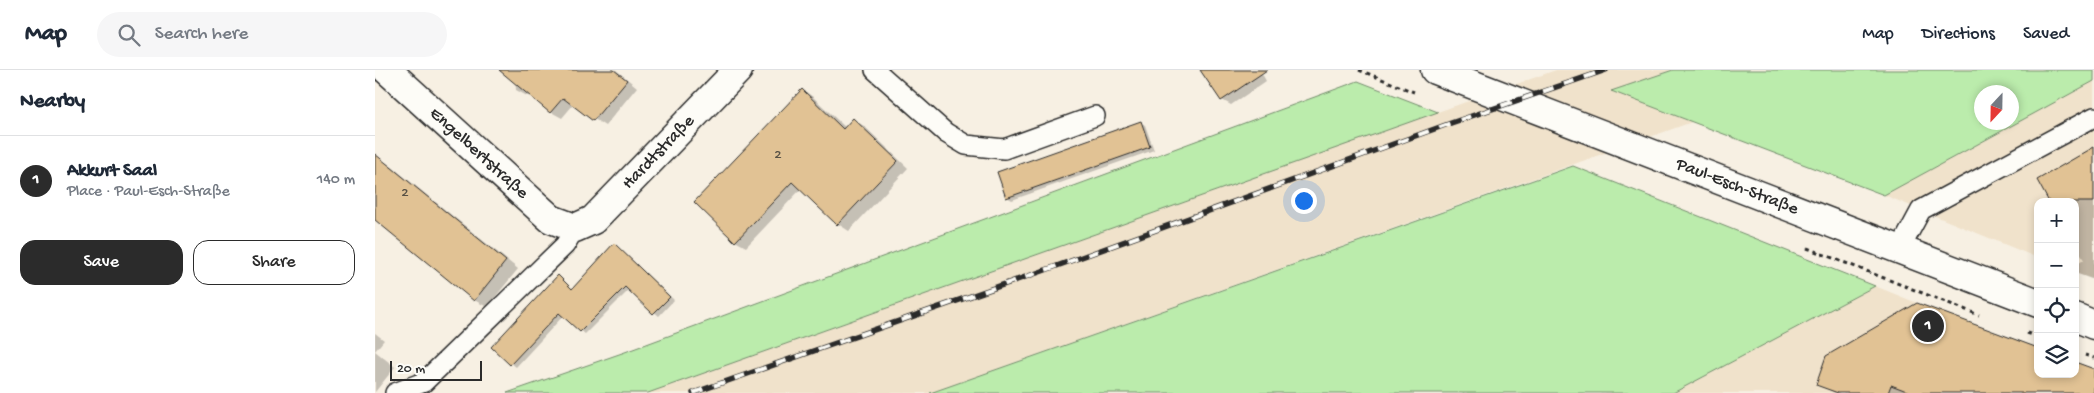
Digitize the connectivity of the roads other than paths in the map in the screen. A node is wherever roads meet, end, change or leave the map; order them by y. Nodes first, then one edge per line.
1 (387, 70) edge
2 (738, 70) edge
3 (875, 70) edge
4 (1435, 70) edge
5 (1095, 116) dead end
6 (2094, 117) edge
7 (575, 228) junction
8 (1901, 248) junction
9 (2034, 300) edge
10 (2079, 319) edge
11 (2094, 325) edge
12 (395, 393) edge

1 - 7 street, Engelbertstraße
2 - 7 street, Hardtstraße
3 - 5 lane
4 - 8 street, Paul-Esch-Straße
6 - 8 lane
7 - 12 lane
8 - 9 street, Paul-Esch-Straße
10 - 11 street

